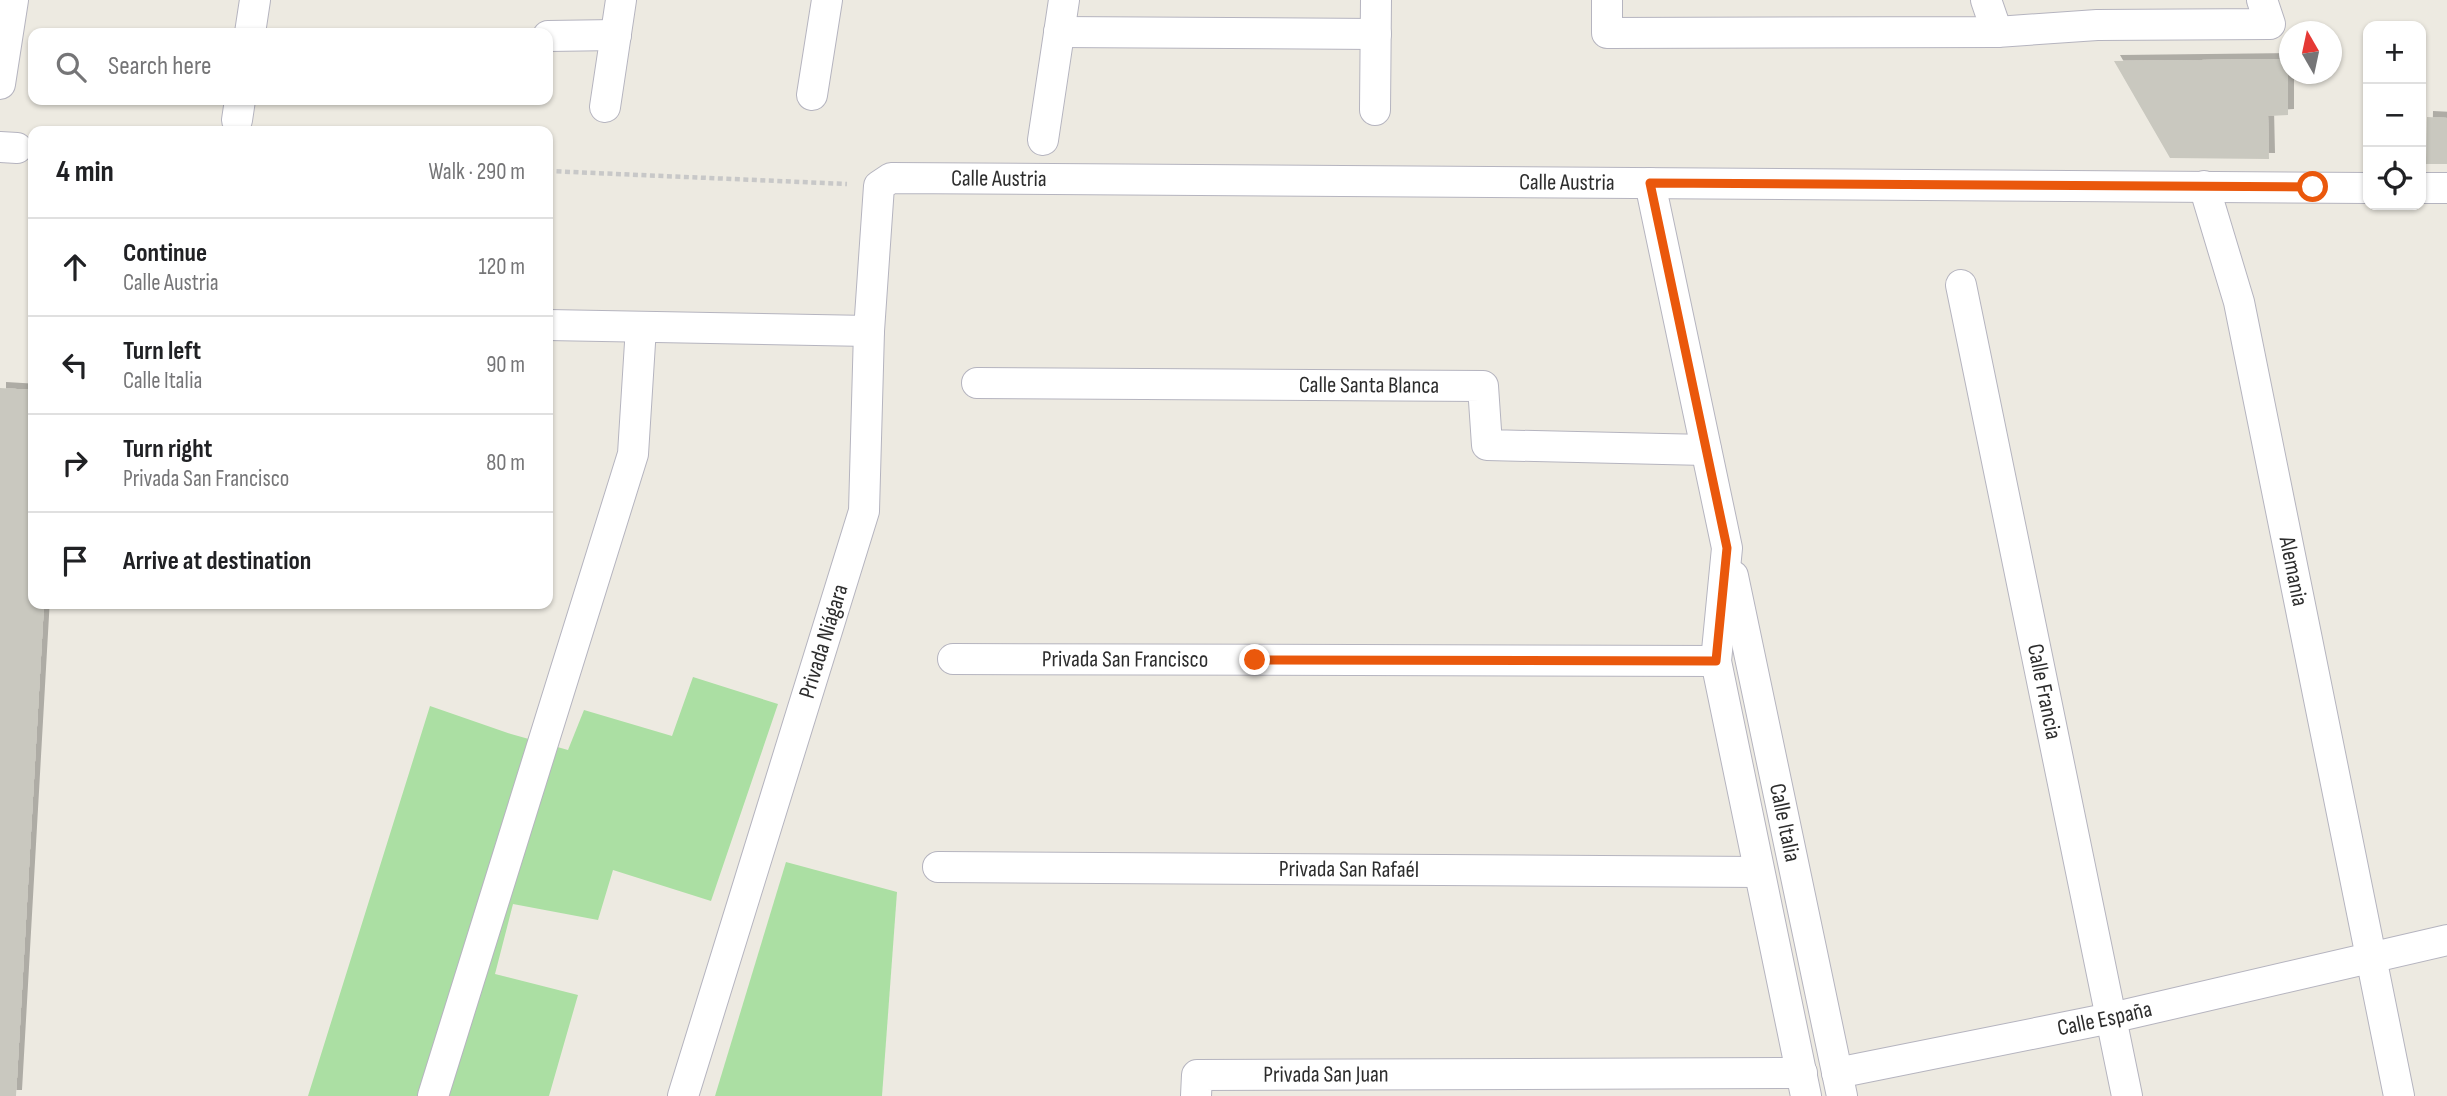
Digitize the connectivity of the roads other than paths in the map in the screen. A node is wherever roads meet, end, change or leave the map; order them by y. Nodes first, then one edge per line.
1 (254, 0) edge
2 (621, 0) edge
3 (827, 0) edge
4 (1064, 0) edge
5 (1376, 0) edge
6 (1607, 0) edge
7 (1986, 0) edge
8 (2262, 0) edge
9 (8, 7) edge
10 (251, 28) edge
11 (1059, 32) junction
12 (1997, 32) junction
13 (1376, 34) junction
14 (616, 35) junction
15 (553, 36) edge
16 (0, 84) edge
17 (813, 95) dead end
18 (605, 107) dead end
19 (1375, 110) dead end
20 (1043, 140) dead end
21 (885, 182) joint
22 (1650, 183) junction
23 (2204, 187) junction
24 (2363, 188) edge
25 (2426, 188) edge
26 (2447, 188) edge
27 (1961, 285) dead end
28 (553, 325) edge
29 (641, 327) junction
30 (869, 331) junction
31 (977, 383) dead end
32 (1706, 450) junction
33 (1727, 548) junction
34 (953, 659) dead end
35 (1716, 661) junction
36 (938, 867) dead end
37 (1759, 872) junction
38 (2447, 940) edge
39 (2370, 959) junction
40 (2110, 1018) junction
41 (1839, 1084) edge
42 (1804, 1085) edge
43 (1493, 1086) edge
44 (433, 1096) edge
45 (683, 1096) edge
46 (1196, 1096) edge
47 (2127, 1096) edge
48 (2399, 1096) edge

1 - 10 street
2 - 14 street
3 - 17 street
4 - 11 street
5 - 13 street
6 - 12 street
7 - 12 street
8 - 12 street
9 - 16 street
11 - 13 street
11 - 20 street
13 - 19 street
14 - 15 street
14 - 18 street
21 - 22 street, Calle Austria
21 - 30 street, Privada Niágara
22 - 23 street, Calle Austria
22 - 32 street, Calle Italia
23 - 24 street, Calle Austria
23 - 39 street, Alemania
25 - 26 street
27 - 40 street, Calle Francia
28 - 29 street
29 - 30 street
29 - 44 street
30 - 45 street, Privada Niágara
31 - 32 street, Calle Santa Blanca
32 - 33 street, Calle Italia
33 - 35 street, Calle Italia
33 - 41 street, Calle Italia
34 - 35 street, Privada San Francisco
35 - 37 street, Calle Italia
36 - 37 street, Privada San Rafaél
37 - 42 street, Calle Italia
38 - 39 street, Calle España
39 - 40 street, Calle España
39 - 48 street, Alemania
40 - 41 street, Calle España
40 - 47 street, Calle Francia
42 - 43 street, Privada San Juan
43 - 46 street, Privada San Juan

